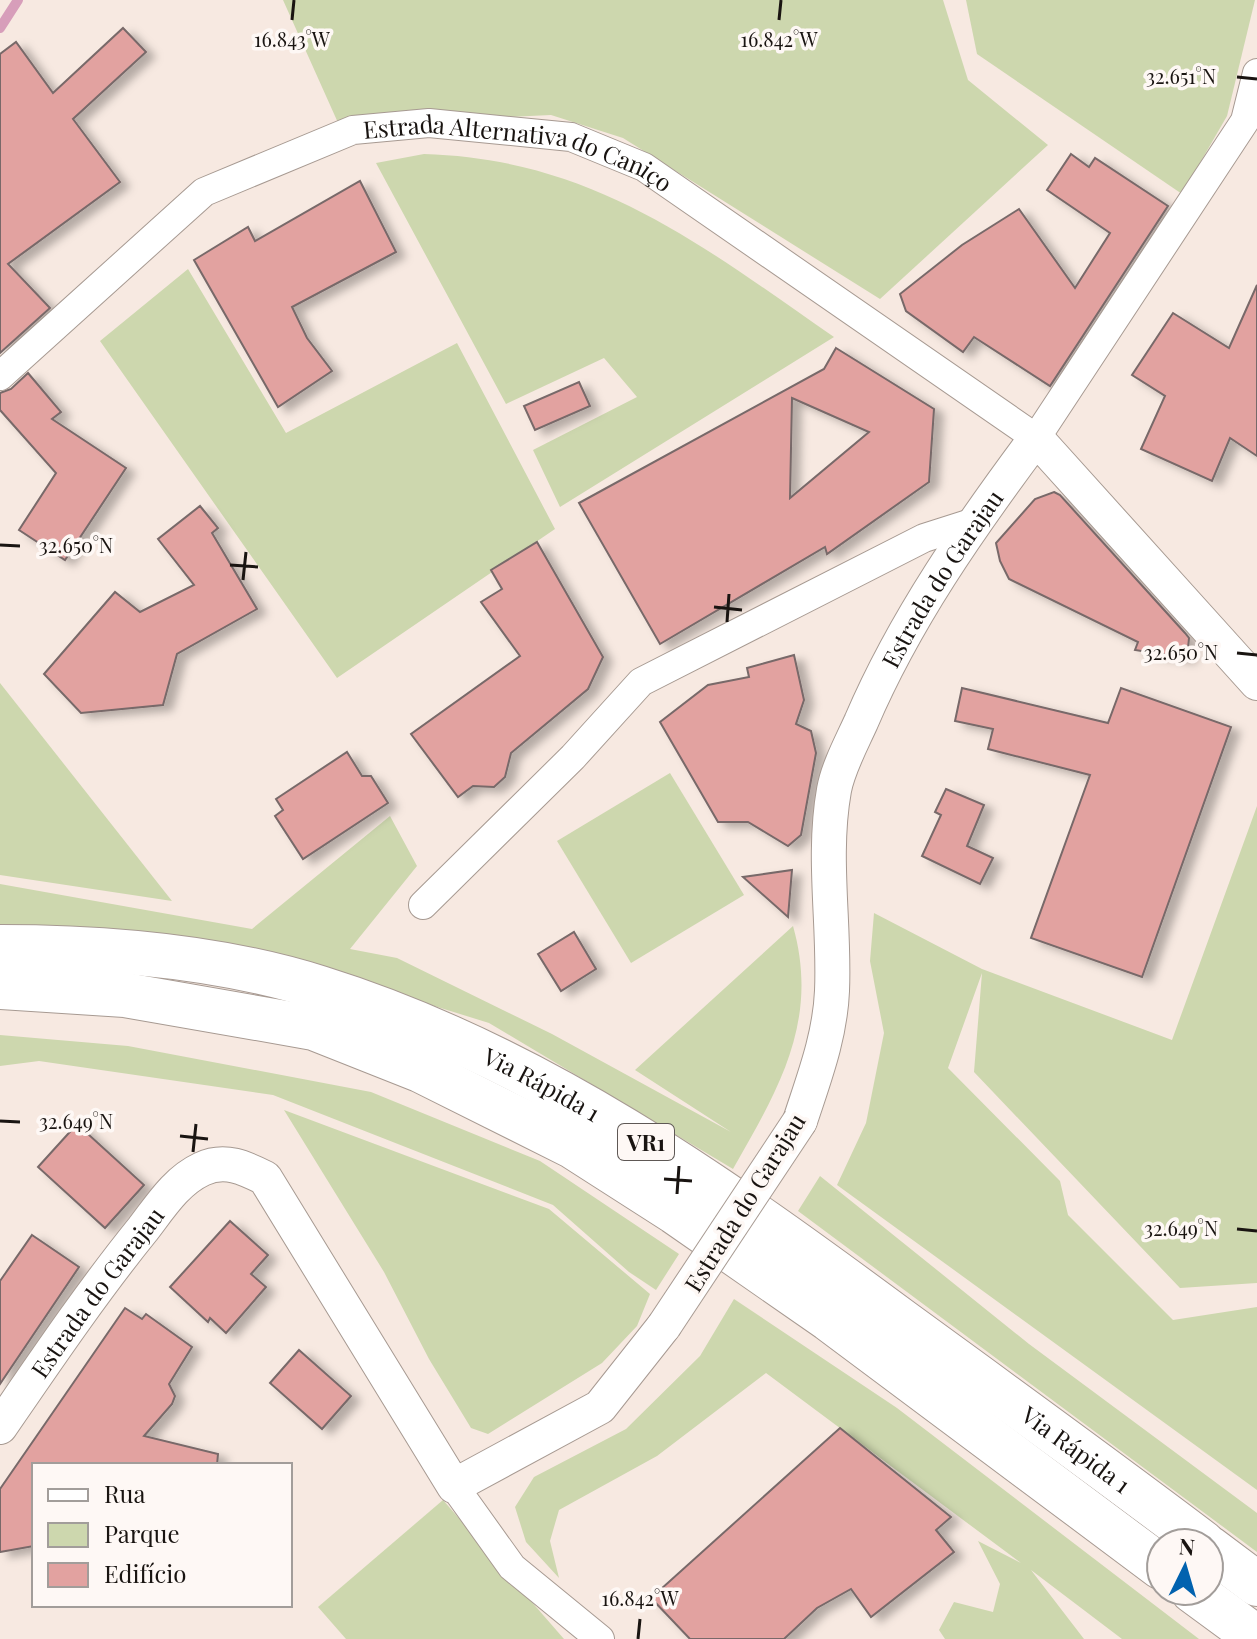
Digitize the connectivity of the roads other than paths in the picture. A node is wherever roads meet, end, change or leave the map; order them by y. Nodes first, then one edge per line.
1 (1257, 73) edge
2 (1251, 123) edge
3 (0, 376) edge
4 (1036, 438) junction
5 (971, 523) junction
6 (1257, 683) edge
7 (423, 905) dead end
8 (0, 947) edge
9 (0, 987) edge
10 (0, 1427) edge
11 (454, 1486) junction
12 (1181, 1527) edge
13 (1145, 1555) edge
14 (1225, 1560) edge
15 (1257, 1584) edge
16 (1215, 1607) edge
17 (1257, 1638) edge
18 (600, 1639) edge

1 - 2 street, Estrada do Garajau
2 - 4 street, Estrada do Garajau
3 - 4 street, Estrada Alternativa do Caniço
4 - 5 street, Estrada do Garajau
4 - 6 street
5 - 7 street
5 - 11 street, Estrada do Garajau, bridge
8 - 12 highway, Via Rápida 1 / VR1
9 - 13 highway, Via Rápida 1 / VR1
10 - 11 street, Estrada do Garajau
11 - 18 street
14 - 15 highway
16 - 17 highway

